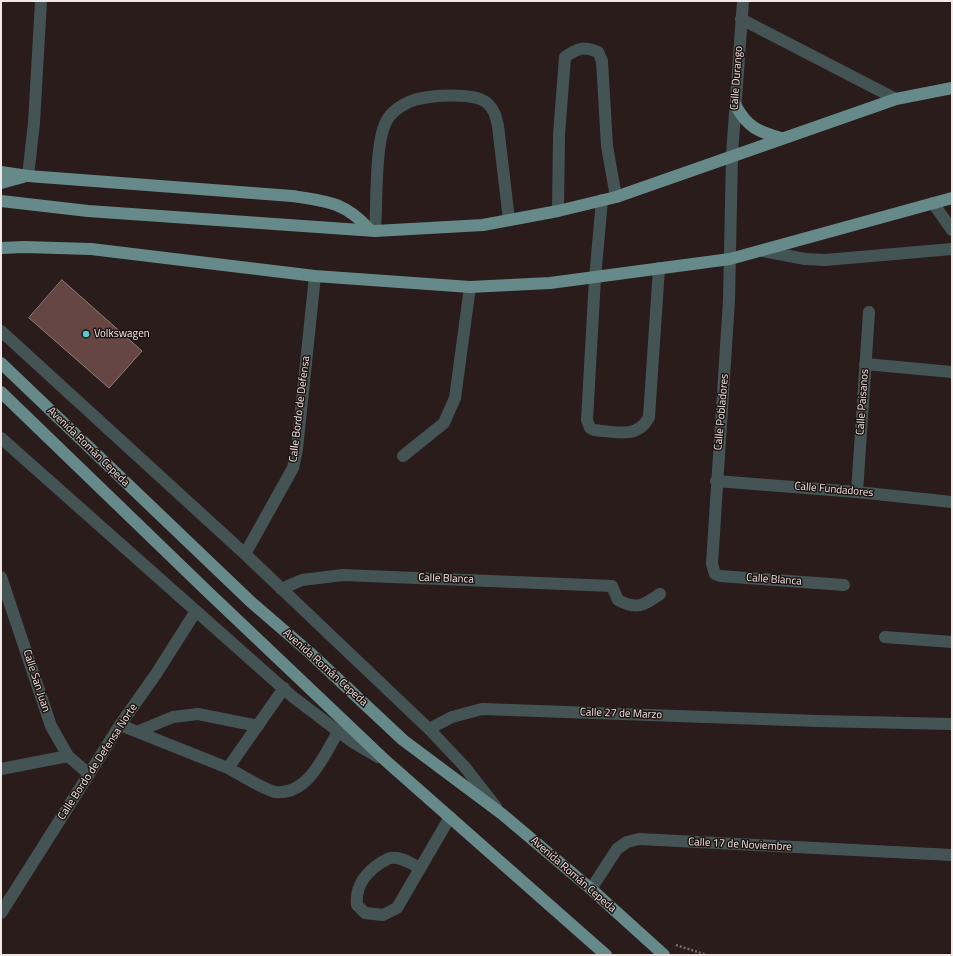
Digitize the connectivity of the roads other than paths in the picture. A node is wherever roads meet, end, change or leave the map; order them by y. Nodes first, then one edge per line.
1 (41, 1) edge
2 (743, 1) edge
3 (741, 18) junction
4 (952, 88) edge
5 (896, 99) junction
6 (736, 106) junction
7 (781, 138) junction
8 (732, 155) junction
9 (1, 172) edge
10 (28, 176) junction
11 (1, 183) edge
12 (616, 197) junction
13 (952, 198) edge
14 (602, 200) junction
15 (1, 201) edge
16 (933, 203) junction
17 (558, 211) junction
18 (510, 220) junction
19 (373, 230) junction
20 (952, 230) edge
21 (1, 248) edge
22 (952, 249) edge
23 (763, 251) junction
24 (730, 259) junction
25 (659, 268) junction
26 (315, 276) junction
27 (595, 278) junction
28 (470, 287) junction
29 (869, 312) dead end
30 (1, 331) edge
31 (1, 363) edge
32 (865, 364) junction
33 (952, 372) edge
34 (1, 392) edge
35 (1, 438) edge
36 (403, 456) dead end
37 (716, 481) junction
38 (857, 492) junction
39 (952, 502) edge
40 (245, 554) junction
41 (712, 564) joint
42 (1, 577) edge
43 (844, 585) dead end
44 (281, 589) junction
45 (660, 594) dead end
46 (196, 611) junction
47 (884, 637) dead end
48 (952, 642) edge
49 (284, 688) junction
50 (952, 724) edge
51 (120, 725) junction
52 (258, 726) junction
53 (429, 729) junction
54 (139, 731) junction
55 (338, 732) junction
56 (68, 756) junction
57 (386, 761) junction
58 (228, 768) junction
59 (1, 769) edge
60 (89, 774) junction
61 (502, 814) junction
62 (450, 817) junction
63 (952, 855) edge
64 (420, 868) junction
65 (591, 889) junction
66 (1, 912) edge
67 (606, 955) edge
68 (664, 955) edge

1 - 10 street
2 - 3 street, Calle Durango
3 - 5 street
3 - 6 street, Calle Durango
4 - 5 main road
5 - 7 main road
6 - 7 main road
6 - 8 street, Calle Durango
7 - 8 main road
8 - 12 main road
8 - 24 street, Calle Durango
9 - 10 main road
10 - 11 main road
10 - 19 main road
12 - 14 main road
12 - 17 street
13 - 16 main road
14 - 17 main road
14 - 27 street
15 - 19 main road
16 - 20 street
16 - 23 main road
17 - 18 main road
18 - 19 main road
18 - 19 street
21 - 26 main road
22 - 23 street
23 - 24 main road
24 - 25 main road
24 - 37 street, Calle Pobladores
25 - 27 main road
25 - 27 street
26 - 28 main road
26 - 40 street, Calle Bordo de Defensa
27 - 28 main road
28 - 36 street
29 - 32 street, Calle Paisanos
30 - 40 street
31 - 61 main road, Avenida Román Cepeda
32 - 33 street
32 - 38 street, Calle Paisanos
34 - 57 main road, Avenida Román Cepeda
35 - 46 street
37 - 38 street, Calle Fundadores
37 - 41 street, Calle Pobladores
38 - 39 street, Calle Fundadores
40 - 44 street
41 - 43 street, Calle Blanca
42 - 56 street, Calle San Juan
44 - 45 street, Calle Blanca
44 - 53 street
46 - 49 street
46 - 51 street, Calle Bordo de Defensa Norte
47 - 48 street
49 - 52 street
49 - 55 street
50 - 53 street, Calle 27 de Marzo
51 - 54 street
51 - 60 street, Calle Bordo de Defensa Norte
52 - 54 street
52 - 58 street
53 - 61 street
54 - 58 street
55 - 57 street
55 - 58 street
56 - 59 street
56 - 60 street, Calle San Juan
57 - 62 main road, Avenida Román Cepeda
60 - 66 street, Calle Bordo de Defensa Norte
61 - 65 main road, Avenida Román Cepeda
62 - 64 street
62 - 67 main road, Avenida Román Cepeda
63 - 65 street, Calle 17 de Noviembre
64 - 64 street
65 - 68 main road, Avenida Román Cepeda

